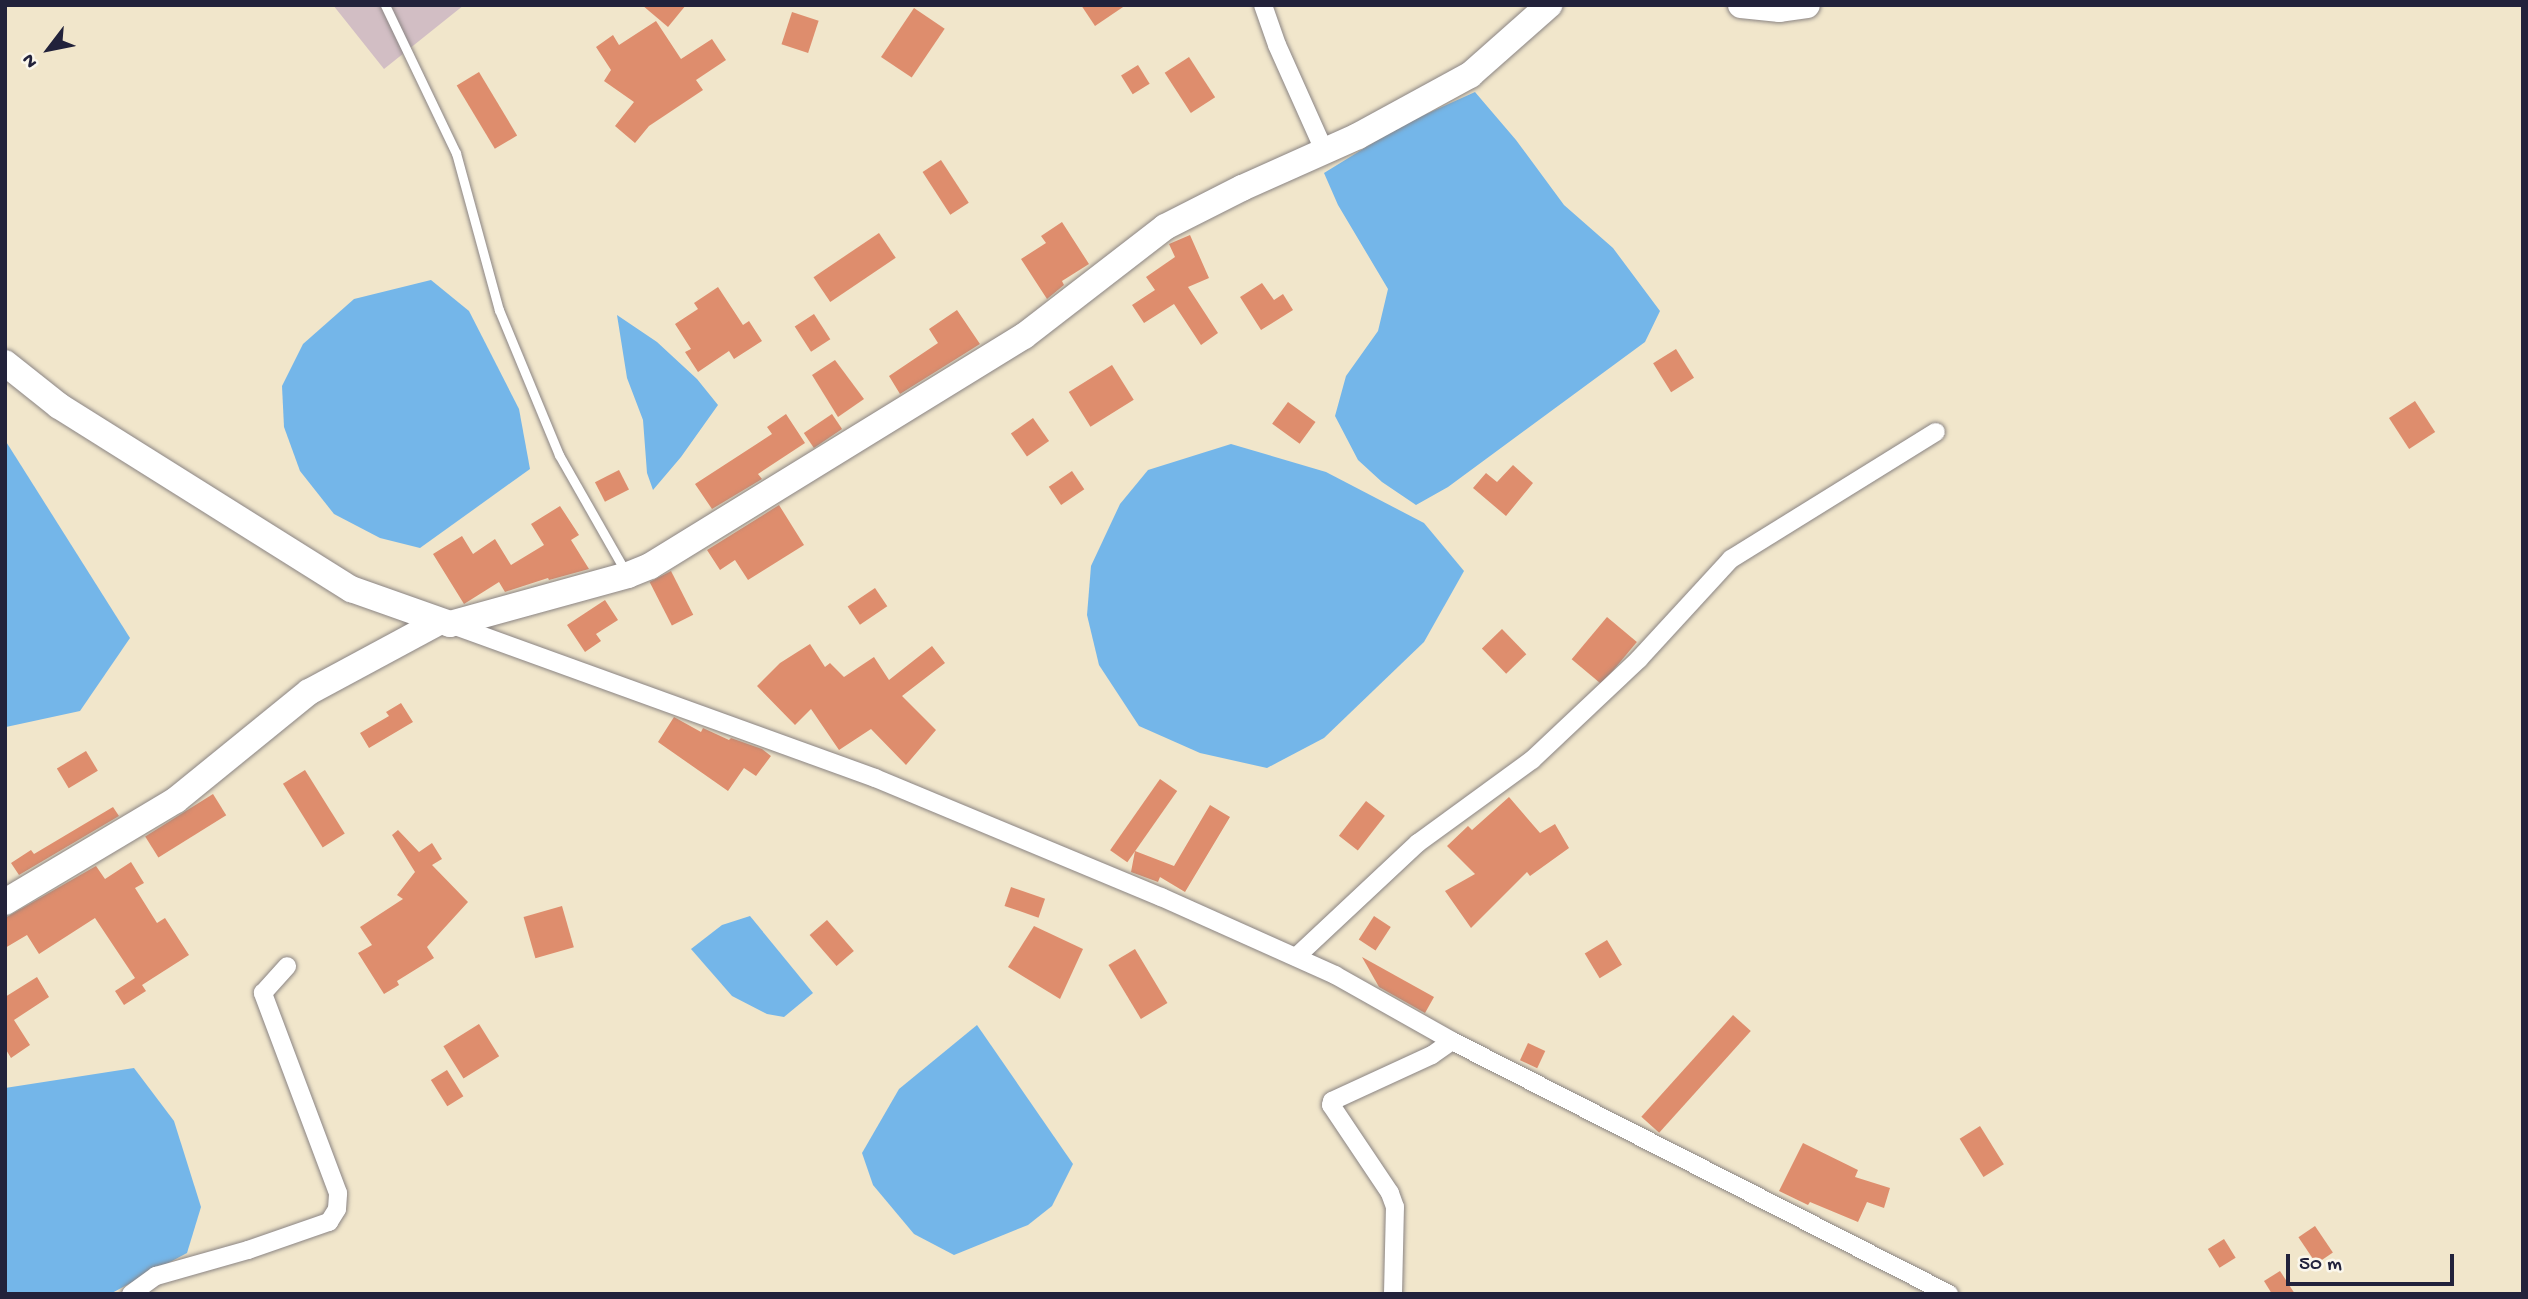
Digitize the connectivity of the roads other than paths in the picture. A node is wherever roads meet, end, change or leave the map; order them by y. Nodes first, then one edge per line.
1 (385, 5) edge
2 (1263, 5) edge
3 (1549, 5) edge
4 (1741, 5) edge
5 (1807, 5) edge
6 (1324, 150) junction
7 (5, 363) edge
8 (1936, 432) dead end
9 (628, 575) junction
10 (445, 624) junction
11 (5, 902) edge
12 (1296, 957) junction
13 (287, 965) dead end
14 (1452, 1041) junction
15 (131, 1294) edge
16 (1393, 1294) edge
17 (1949, 1294) edge

1 - 9 lane
2 - 6 street
3 - 6 street
4 - 5 street
6 - 9 street
7 - 10 street
8 - 12 street
9 - 10 street
10 - 11 street
10 - 12 street
12 - 14 street
13 - 15 street
14 - 16 street
14 - 17 street

